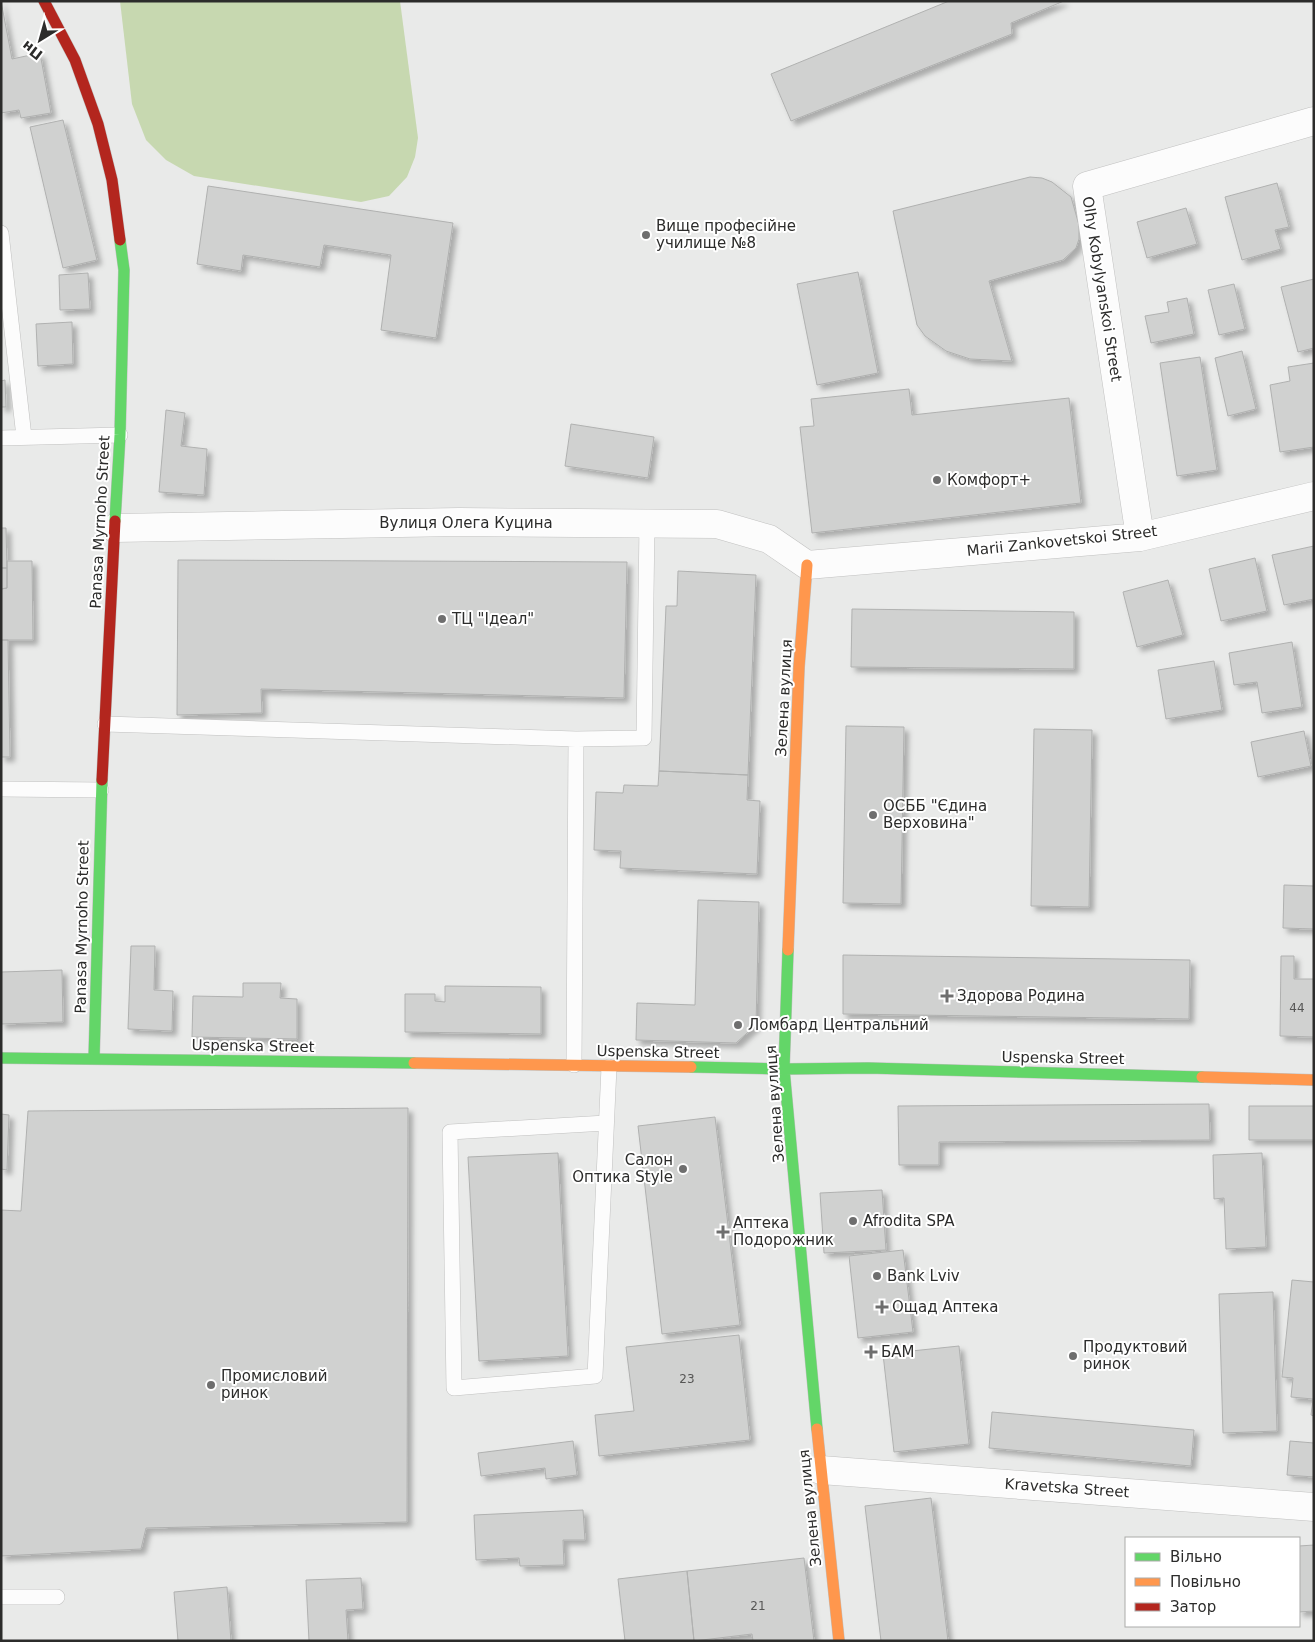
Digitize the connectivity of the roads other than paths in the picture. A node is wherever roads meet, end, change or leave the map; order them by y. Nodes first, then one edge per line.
1 (44, 1) edge
2 (1314, 121) edge
3 (1, 233) edge
4 (120, 435) junction
5 (24, 437) junction
6 (1, 438) edge
7 (1314, 496) edge
8 (647, 524) junction
9 (115, 528) junction
10 (1140, 537) junction
11 (807, 564) junction
12 (105, 724) junction
13 (576, 739) junction
14 (1, 789) edge
15 (101, 790) junction
16 (1, 1058) edge
17 (94, 1058) junction
18 (574, 1065) junction
19 (609, 1067) junction
20 (784, 1069) junction
21 (1314, 1080) edge
22 (606, 1123) junction
23 (821, 1470) junction
24 (1314, 1507) edge
25 (1, 1597) edge
26 (58, 1597) dead end
27 (839, 1641) edge

1 - 4 street, Panasa Myrnoho Street
2 - 10 street, Olhy Kobylyanskoi Street
3 - 5 lane
4 - 5 lane
4 - 9 street, Panasa Myrnoho Street
5 - 6 lane
7 - 10 street, Marii Zankovetskoi Street
8 - 9 street, Вулиця Олега Куцина
8 - 11 street, Вулиця Олега Куцина
8 - 13 lane
9 - 12 street, Panasa Myrnoho Street
10 - 11 street, Marii Zankovetskoi Street
11 - 20 street, Зелена вулиця
12 - 13 lane
12 - 15 street, Panasa Myrnoho Street
13 - 18 lane
14 - 15 lane
15 - 17 street, Panasa Myrnoho Street
16 - 17 street, Uspenska Street
17 - 18 street, Uspenska Street
18 - 19 street, Uspenska Street
19 - 20 street, Uspenska Street
19 - 22 lane
20 - 21 street, Uspenska Street
20 - 23 street, Зелена вулиця
22 - 22 lane
23 - 24 street, Kravetska Street
23 - 27 street, Зелена вулиця
25 - 26 lane

